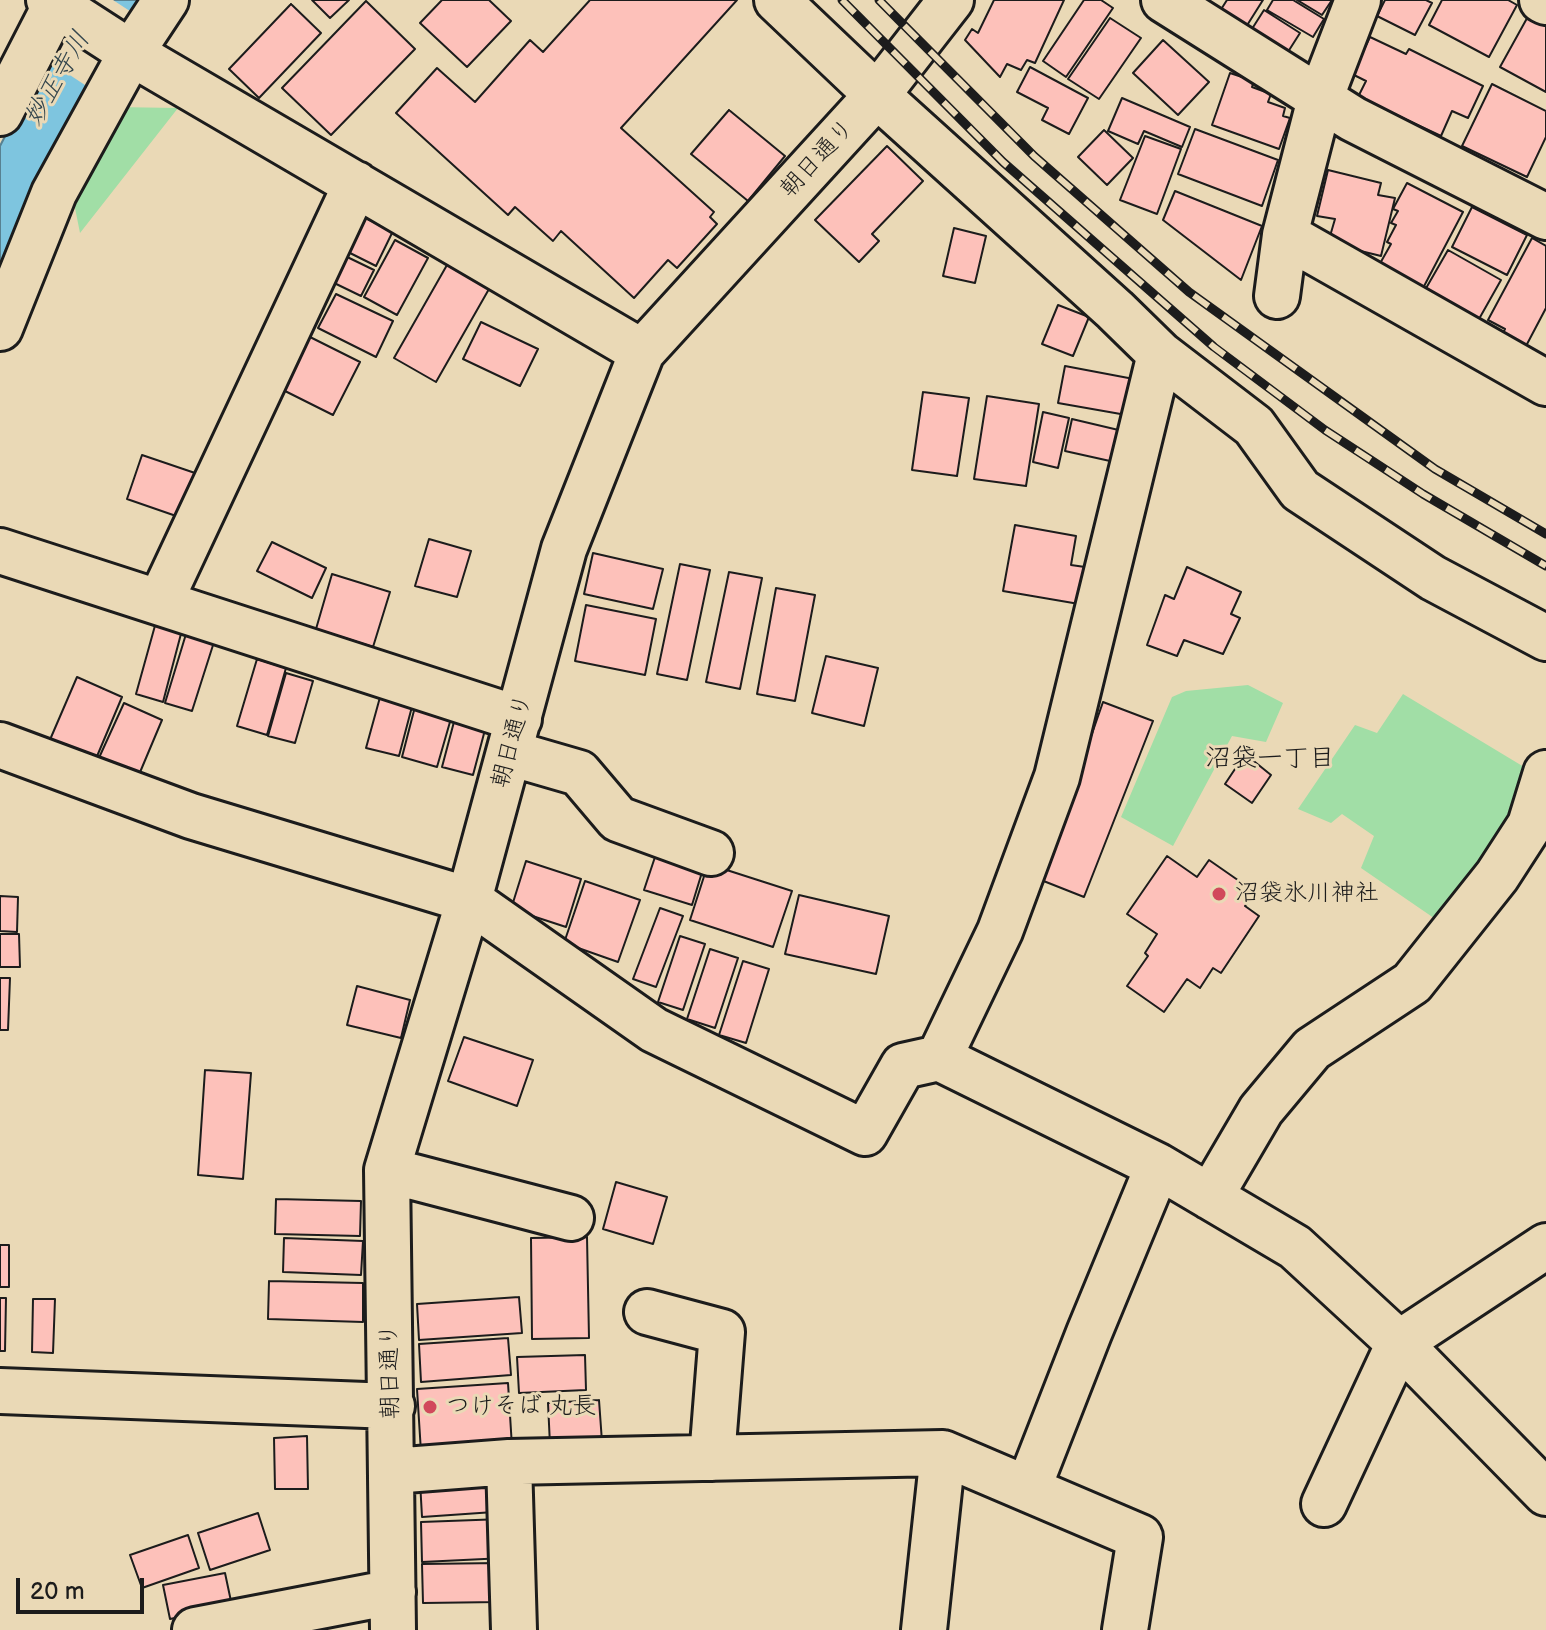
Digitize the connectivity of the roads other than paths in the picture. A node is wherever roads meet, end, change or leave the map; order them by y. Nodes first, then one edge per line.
1 (166, 0) edge
2 (777, 0) edge
3 (1164, 0) edge
4 (1358, 0) edge
5 (944, 3) edge
6 (58, 4) edge
7 (123, 48) junction
8 (877, 95) junction
9 (1320, 99) junction
10 (0, 113) edge
11 (356, 184) junction
12 (1546, 217) edge
13 (1285, 235) junction
14 (1277, 296) dead end
15 (0, 328) edge
16 (642, 352) junction
17 (1160, 354) junction
18 (1546, 383) edge
19 (0, 551) edge
20 (160, 602) junction
21 (1546, 638) edge
22 (514, 736) junction
23 (0, 745) edge
24 (1546, 773) edge
25 (711, 853) dead end
26 (469, 900) junction
27 (939, 1058) junction
28 (1158, 1166) junction
29 (387, 1170) junction
30 (1210, 1197) junction
31 (571, 1218) dead end
32 (1546, 1246) edge
33 (647, 1312) dead end
34 (1399, 1343) junction
35 (0, 1391) edge
36 (392, 1406) junction
37 (943, 1453) junction
38 (712, 1458) junction
39 (509, 1462) junction
40 (392, 1471) junction
41 (1028, 1489) junction
42 (1546, 1493) edge
43 (1324, 1504) dead end
44 (393, 1611) edge
45 (195, 1630) edge
46 (514, 1630) edge
47 (924, 1630) edge
48 (1125, 1630) edge

1 - 7 street
2 - 8 street
3 - 9 street
4 - 9 street
5 - 8 street, 朝日通り
6 - 7 street
6 - 10 street
7 - 11 street
7 - 15 street
8 - 16 street, 朝日通り
8 - 17 street
9 - 12 street
9 - 13 street
11 - 16 street
11 - 20 street
13 - 14 street
13 - 18 street
16 - 22 street, 朝日通り
17 - 21 street
17 - 27 street
19 - 20 street
20 - 22 street
22 - 25 street
22 - 26 street, 朝日通り
23 - 26 street
24 - 30 street
26 - 27 street
26 - 29 street, 朝日通り
27 - 28 street
28 - 30 street
28 - 41 street
29 - 31 street
29 - 36 street, 朝日通り
30 - 34 street
32 - 34 street
33 - 38 street
34 - 42 street
34 - 43 street
35 - 36 street
36 - 40 street, 朝日通り
37 - 38 street
37 - 41 street
37 - 47 street
38 - 39 street
39 - 40 street
39 - 46 street
40 - 44 street, 朝日通り
41 - 48 street
44 - 45 street

